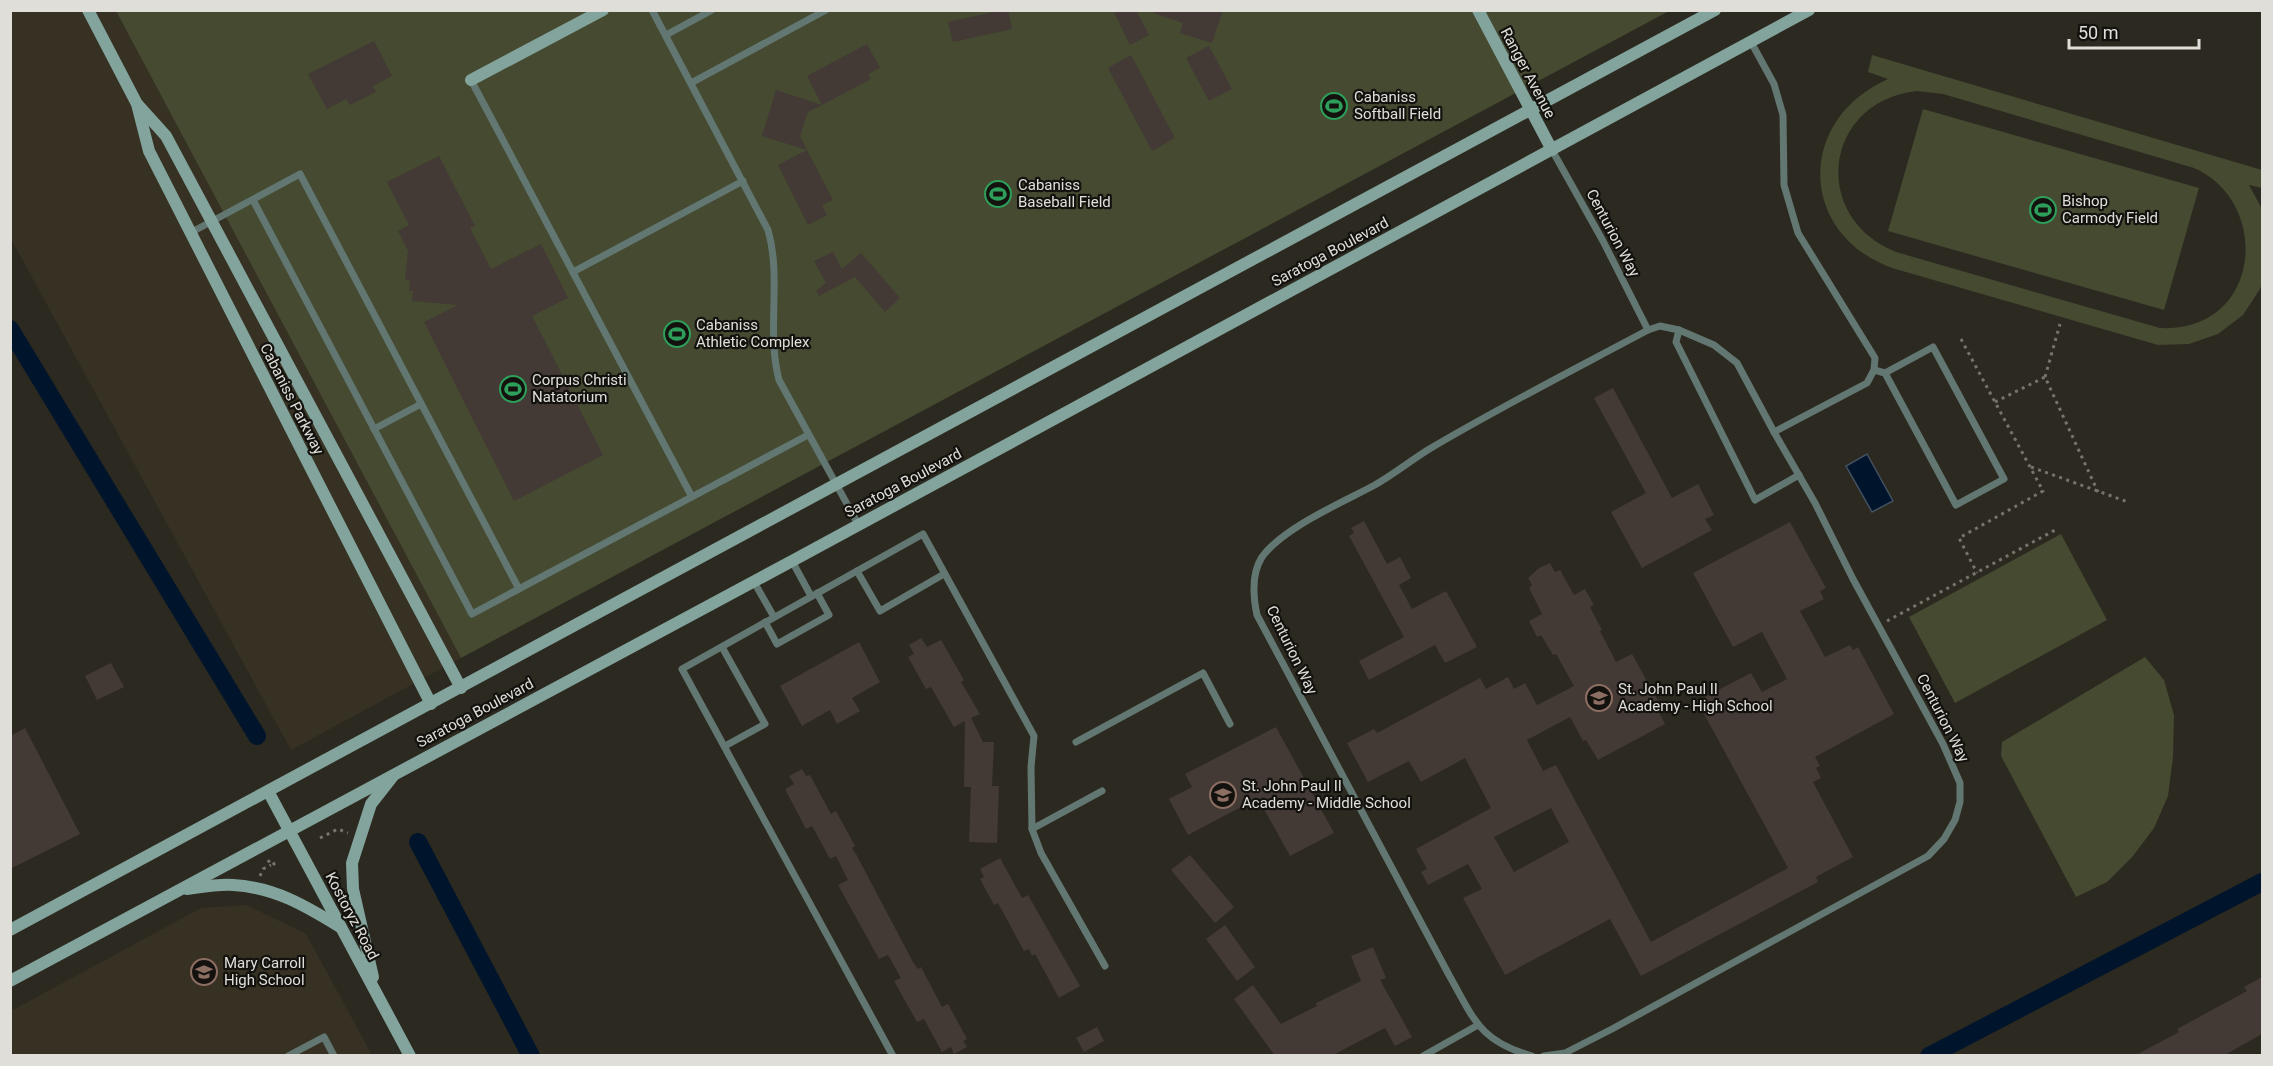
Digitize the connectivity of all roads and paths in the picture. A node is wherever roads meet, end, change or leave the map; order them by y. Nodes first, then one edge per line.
1 (88, 10) edge
2 (603, 10) edge
3 (652, 10) edge
4 (712, 10) edge
5 (826, 10) edge
6 (1478, 10) edge
7 (1715, 10) edge
8 (1809, 10) edge
9 (666, 35) junction
10 (1751, 42) junction
11 (471, 80) joint
12 (691, 83) junction
13 (137, 104) junction
14 (1531, 110) junction
15 (1552, 150) junction
16 (743, 181) junction
17 (253, 200) junction
18 (212, 221) junction
19 (190, 233) junction
20 (573, 272) junction
21 (2060, 324) dead end
22 (1648, 330) junction
23 (1679, 330) junction
24 (1874, 370) junction
25 (1885, 373) junction
26 (2045, 377) junction
27 (1995, 402) dead end
28 (421, 404) junction
29 (374, 429) junction
30 (1774, 432) junction
31 (808, 435) junction
32 (2030, 467) dead end
33 (1799, 476) junction
34 (836, 485) junction
35 (2098, 492) junction
36 (692, 497) junction
37 (2128, 502) dead end
38 (858, 524) junction
39 (2057, 529) dead end
40 (792, 561) junction
41 (857, 571) junction
42 (944, 574) junction
43 (754, 582) junction
44 (519, 589) junction
45 (814, 595) junction
46 (774, 617) junction
47 (765, 622) junction
48 (1878, 626) junction
49 (722, 646) junction
50 (461, 688) junction
51 (431, 704) junction
52 (1230, 724) dead end
53 (1076, 742) dead end
54 (725, 747) junction
55 (396, 772) junction
56 (1102, 790) dead end
57 (268, 791) junction
58 (1032, 829) junction
59 (289, 831) junction
60 (349, 833) dead end
61 (320, 838) dead end
62 (268, 860) dead end
63 (276, 863) dead end
64 (271, 865) junction
65 (259, 880) dead end
66 (180, 889) junction
67 (340, 927) junction
68 (10, 930) edge
69 (1105, 966) dead end
70 (10, 981) edge
71 (376, 993) junction
72 (1478, 1025) junction
73 (288, 1056) edge
74 (334, 1056) edge
75 (410, 1056) edge
76 (893, 1056) edge
77 (1423, 1056) edge
78 (1532, 1056) edge
79 (1544, 1056) edge

1 - 13 main road, Cabaniss Parkway
2 - 11 main road
3 - 9 lane
4 - 9 lane
5 - 12 lane
6 - 14 main road, Ranger Avenue
7 - 14 main road, Saratoga Boulevard
8 - 10 main road, Saratoga Boulevard
9 - 12 lane
10 - 15 main road, Saratoga Boulevard
10 - 24 lane
11 - 20 lane
12 - 16 lane
13 - 18 main road, Cabaniss Parkway
13 - 19 main road, Cabaniss Parkway
14 - 15 main road, Ranger Avenue
14 - 34 main road, Saratoga Boulevard
15 - 22 lane, Centurion Way
15 - 38 main road, Saratoga Boulevard
16 - 20 lane
16 - 31 lane
17 - 18 lane
17 - 28 lane
17 - 29 lane
18 - 19 lane
18 - 50 main road, Cabaniss Parkway
19 - 51 main road, Cabaniss Parkway
20 - 36 lane
21 - 26 path
22 - 23 lane, Centurion Way
22 - 72 lane, Centurion Way
23 - 30 lane, Centurion Way
23 - 33 lane
24 - 25 lane
24 - 30 lane
25 - 25 lane
26 - 27 path
26 - 35 path
28 - 29 lane
28 - 44 lane
29 - 44 lane
30 - 33 lane, Centurion Way
31 - 34 lane
31 - 36 lane
32 - 35 path
33 - 48 lane, Centurion Way
34 - 38 lane
34 - 50 main road, Saratoga Boulevard
35 - 37 path
36 - 44 lane
38 - 40 main road, Saratoga Boulevard
39 - 48 path
40 - 43 main road, Saratoga Boulevard
40 - 45 lane
41 - 42 lane
41 - 42 lane
41 - 45 lane
42 - 58 lane
43 - 46 lane
43 - 55 main road, Saratoga Boulevard
45 - 46 lane
45 - 47 lane
46 - 47 lane
47 - 49 lane
48 - 79 lane, Centurion Way
49 - 54 lane
49 - 54 lane
50 - 51 main road, Saratoga Boulevard
51 - 57 main road, Saratoga Boulevard
52 - 53 lane
54 - 76 lane
55 - 59 main road, Saratoga Boulevard
55 - 71 main road
56 - 58 lane
57 - 59 main road, Kostoryz Road
57 - 68 main road, Saratoga Boulevard
58 - 69 lane
59 - 66 main road, Saratoga Boulevard
59 - 67 main road, Kostoryz Road
60 - 61 path
62 - 64 path
63 - 64 path
64 - 65 path
66 - 67 main road
66 - 70 main road, Saratoga Boulevard
67 - 71 main road, Kostoryz Road
71 - 75 main road, Kostoryz Road
72 - 77 lane
72 - 78 lane, Centurion Way
73 - 74 lane

